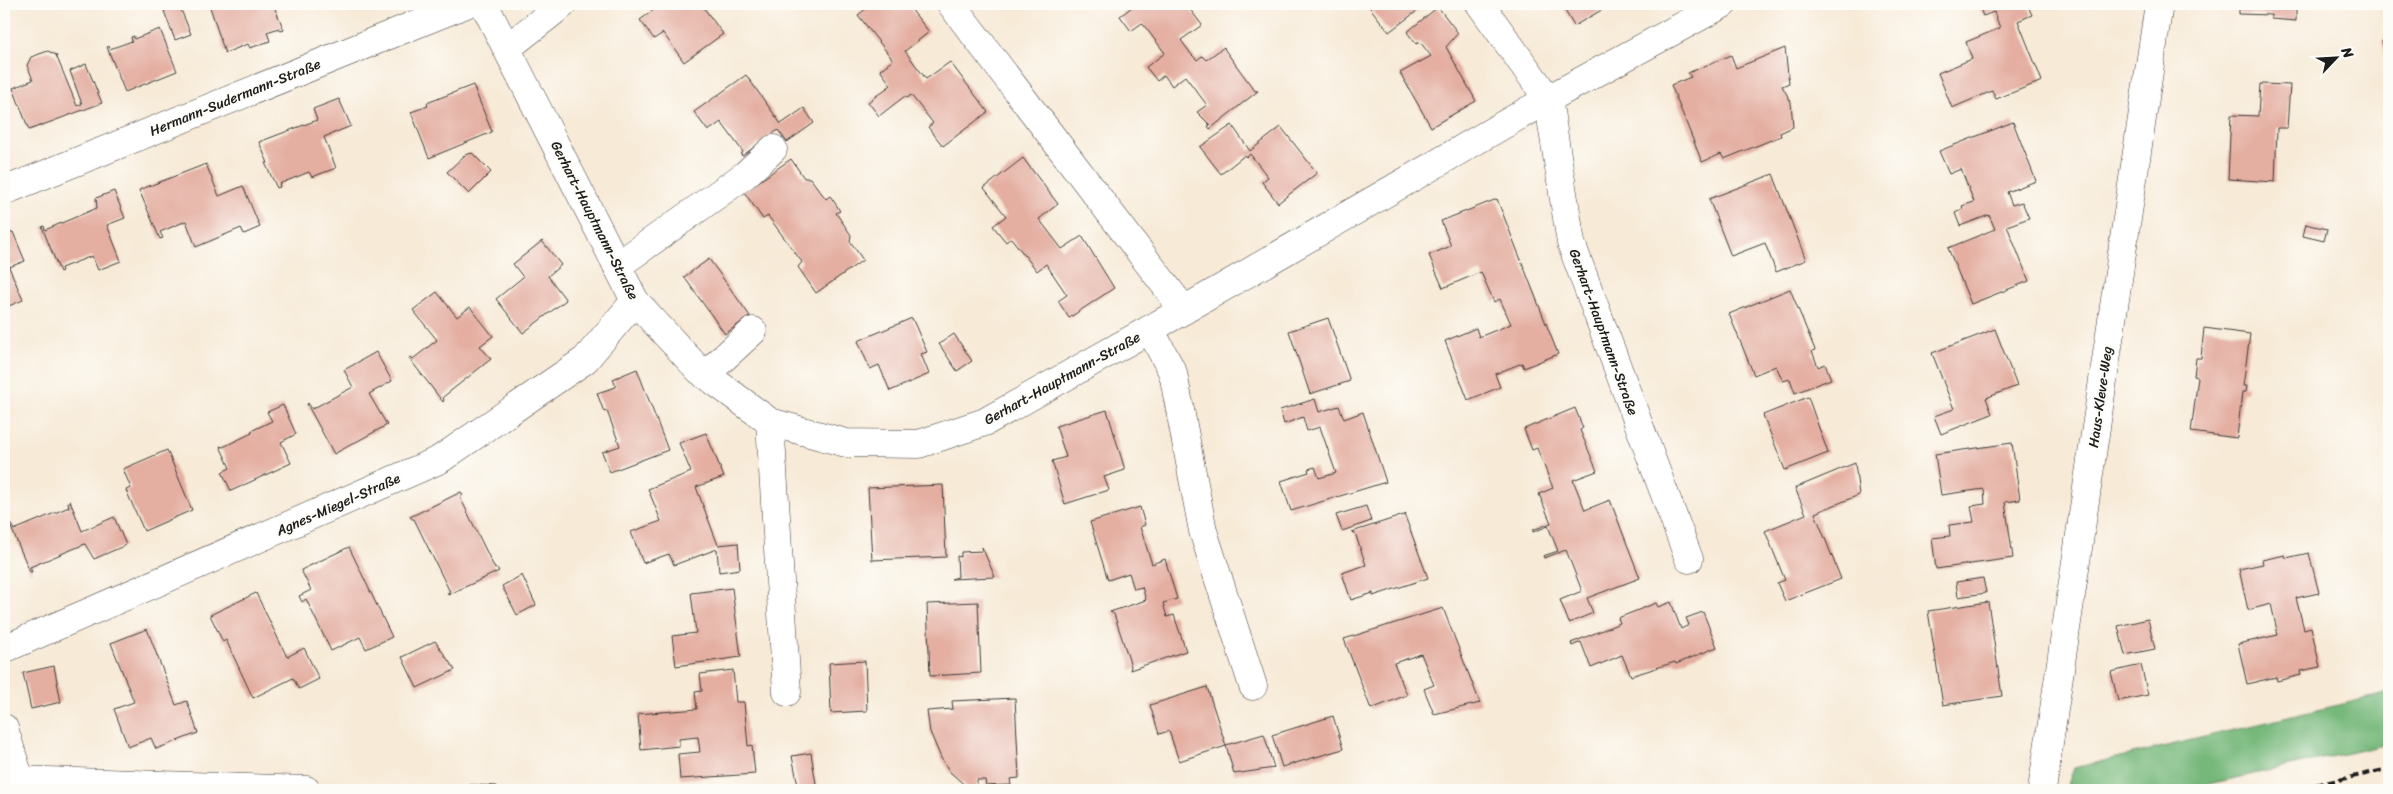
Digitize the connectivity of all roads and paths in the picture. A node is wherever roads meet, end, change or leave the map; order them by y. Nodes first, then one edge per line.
1 (466, 4) edge
2 (484, 4) edge
3 (563, 4) edge
4 (951, 4) edge
5 (1480, 4) edge
6 (1723, 4) edge
7 (2159, 4) edge
8 (507, 48) junction
9 (1548, 99) junction
10 (773, 149) dead end
11 (4, 191) edge
12 (617, 266) junction
13 (635, 301) junction
14 (1184, 310) junction
15 (1150, 329) junction
16 (753, 331) dead end
17 (705, 374) junction
18 (770, 422) junction
19 (1688, 559) dead end
20 (4, 649) edge
21 (1253, 686) dead end
22 (787, 692) dead end
23 (4, 728) edge
24 (21, 785) edge
25 (306, 790) edge
26 (2042, 790) edge

1 - 11 street, Hermann-Sudermann-Straße
2 - 8 street, Gerhart-Hauptmann-Straße
3 - 8 street
4 - 14 street
5 - 9 street
6 - 9 street, Gerhart-Hauptmann-Straße
7 - 26 street, Haus-Kleve-Weg
8 - 12 street, Gerhart-Hauptmann-Straße
9 - 14 street, Gerhart-Hauptmann-Straße
9 - 19 street, Gerhart-Hauptmann-Straße
10 - 12 street
12 - 13 street, Gerhart-Hauptmann-Straße
13 - 17 street, Gerhart-Hauptmann-Straße
13 - 20 street, Agnes-Miegel-Straße
14 - 15 street, Gerhart-Hauptmann-Straße
15 - 18 street, Gerhart-Hauptmann-Straße
15 - 21 street, Gerhart-Hauptmann-Straße
16 - 17 street
17 - 18 street, Gerhart-Hauptmann-Straße
18 - 22 street
23 - 24 street
24 - 25 street

